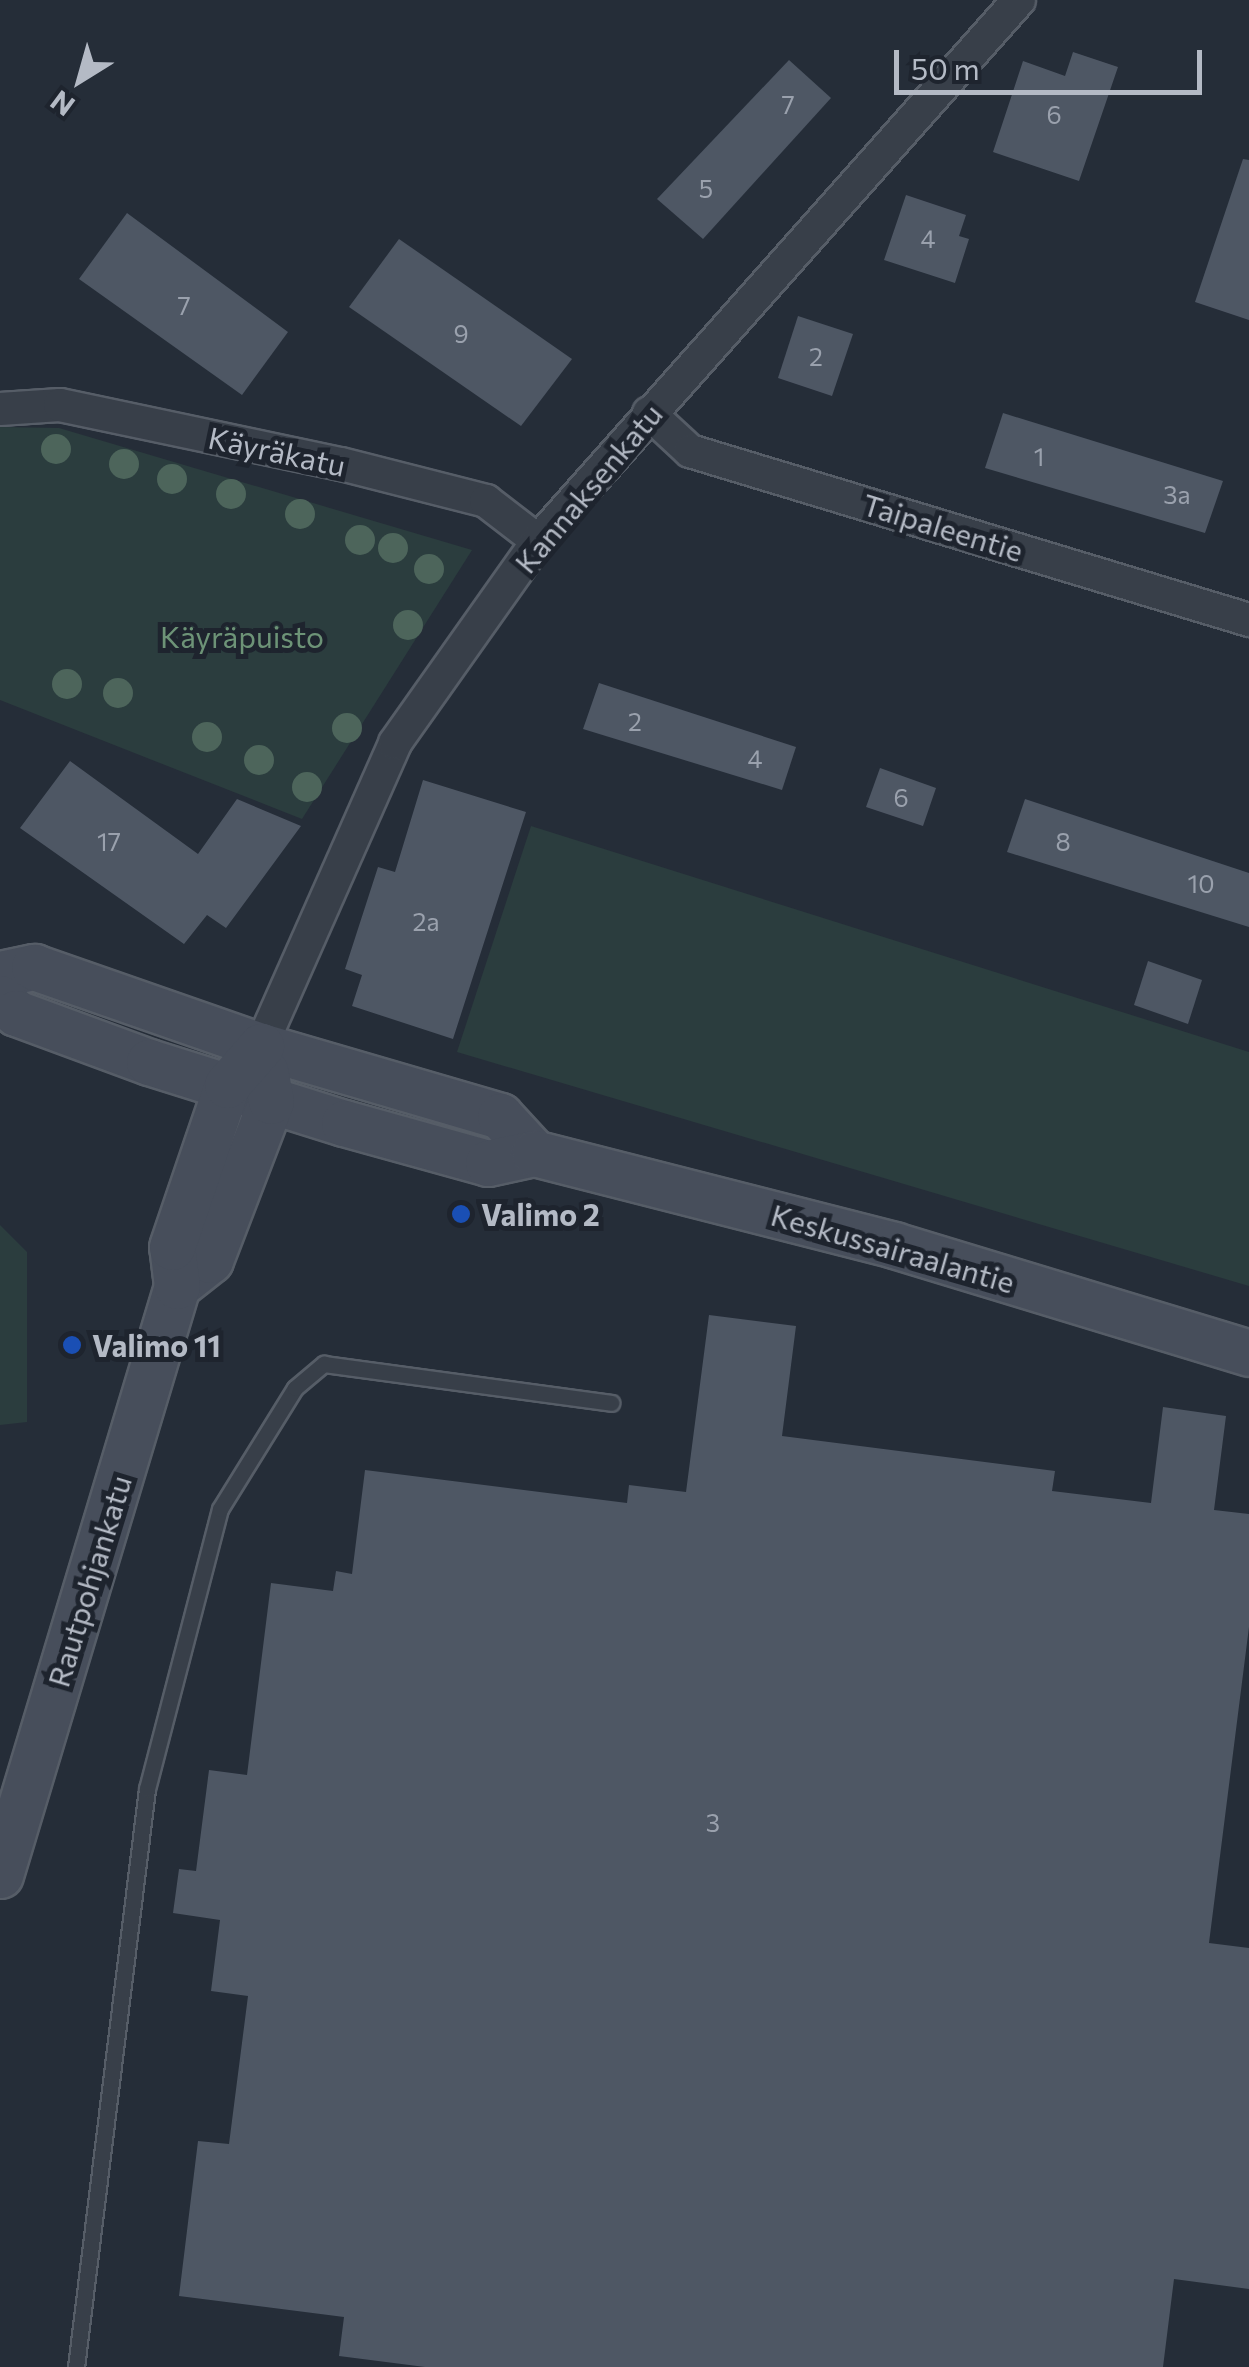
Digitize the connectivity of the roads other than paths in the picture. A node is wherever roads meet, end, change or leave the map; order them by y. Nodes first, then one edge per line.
1 (1019, 0) edge
2 (0, 410) edge
3 (649, 413) junction
4 (538, 541) junction
5 (1249, 620) edge
6 (0, 974) edge
7 (0, 998) edge
8 (261, 1046) junction
9 (227, 1085) junction
10 (270, 1101) junction
11 (534, 1154) junction
12 (226, 1155) junction
13 (1249, 1352) edge
14 (610, 1404) dead end
15 (0, 1875) edge
16 (76, 2367) edge

1 - 3 street, Kannaksenkatu
2 - 4 street, Käyräkatu
3 - 4 street, Kannaksenkatu
3 - 5 street, Taipaleentie
4 - 8 street, Kannaksenkatu
6 - 8 main road
7 - 9 main road, Keskussairaalantie
8 - 9 main road, Rautpohjankatu
8 - 10 main road
8 - 11 main road
9 - 10 main road, Keskussairaalantie
9 - 12 main road, Rautpohjankatu
10 - 11 main road, Keskussairaalantie
10 - 12 main road, Rautpohjankatu
11 - 13 main road, Keskussairaalantie
12 - 15 main road, Rautpohjankatu
14 - 16 lane

